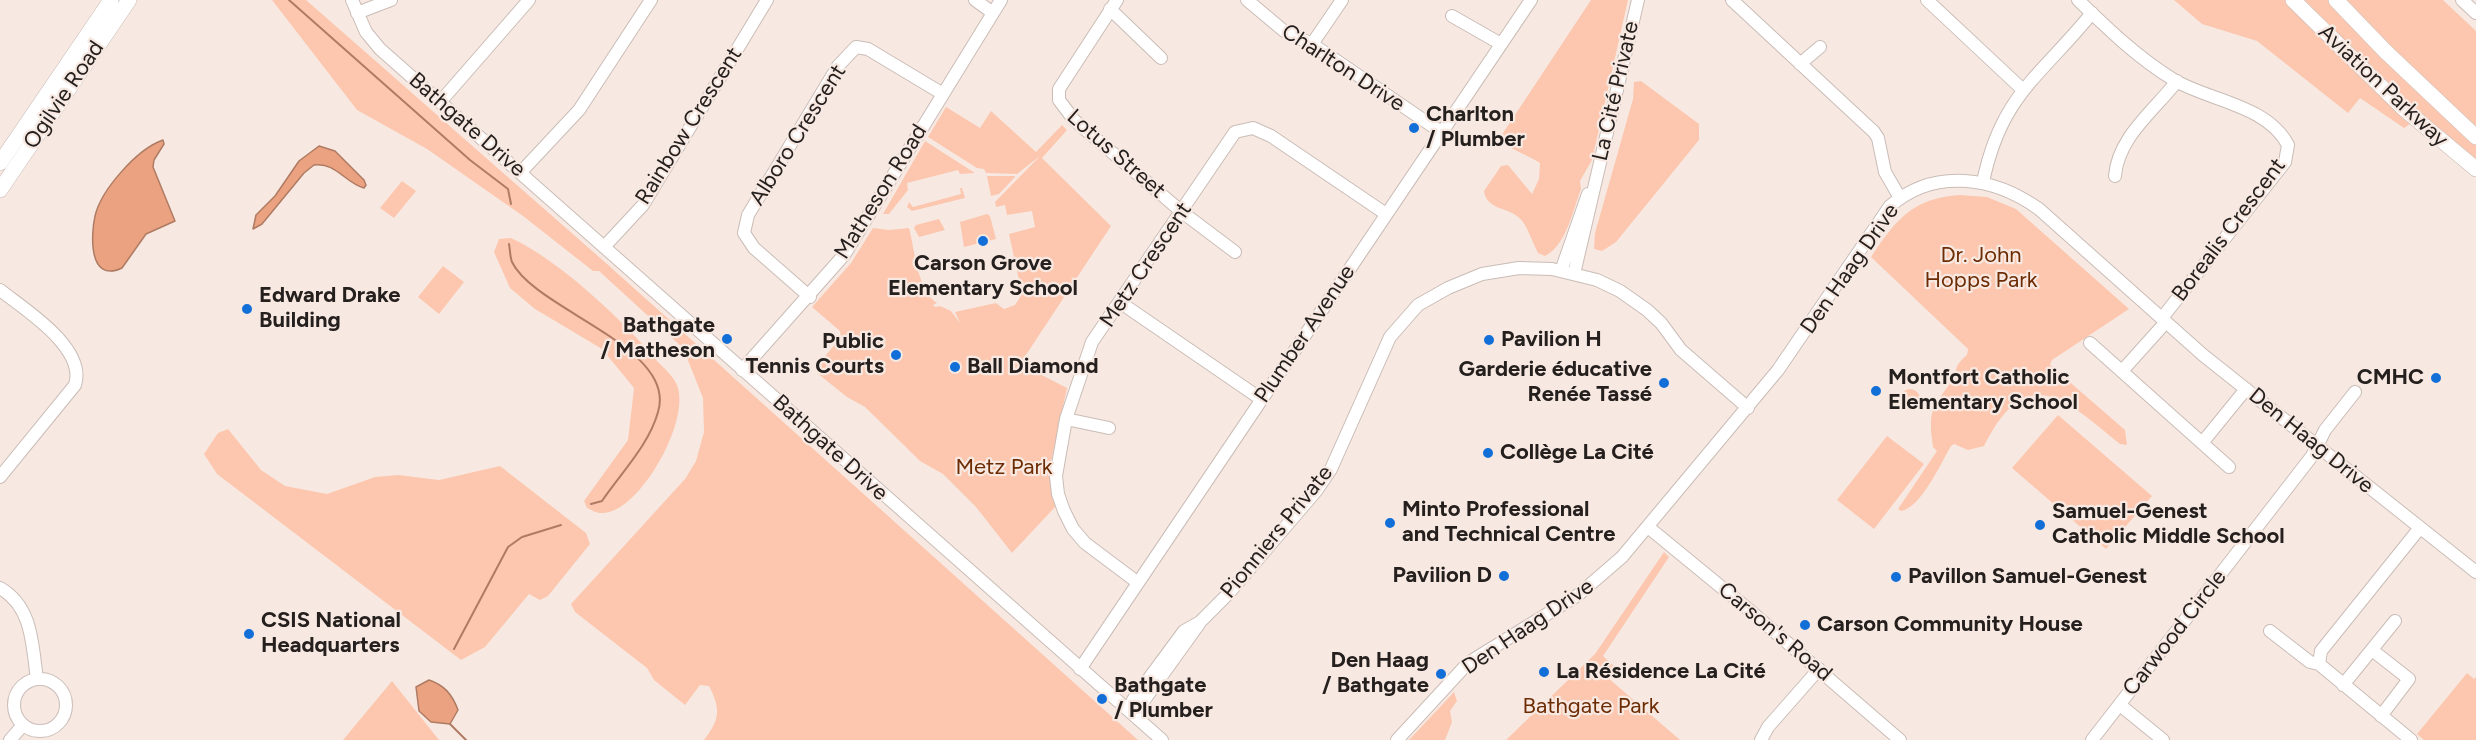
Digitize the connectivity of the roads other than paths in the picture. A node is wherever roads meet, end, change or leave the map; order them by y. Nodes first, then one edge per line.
1 (111, 0) edge
2 (129, 0) edge
3 (352, 0) edge
4 (391, 0) edge
5 (529, 0) edge
6 (651, 0) edge
7 (766, 0) edge
8 (975, 0) edge
9 (1001, 0) edge
10 (1247, 0) edge
11 (1342, 0) edge
12 (1532, 0) edge
13 (1638, 0) edge
14 (1732, 0) edge
15 (1928, 0) edge
16 (2078, 0) edge
17 (2293, 0) edge
18 (2336, 0) edge
19 (2462, 0) edge
20 (1113, 4) edge
21 (357, 13) junction
22 (993, 13) junction
23 (2092, 13) junction
24 (2476, 13) edge
25 (1452, 16) dead end
26 (1312, 44) junction
27 (1501, 44) junction
28 (1820, 47) dead end
29 (1161, 58) dead end
30 (1800, 64) junction
31 (2177, 81) junction
32 (2422, 88) junction
33 (2022, 89) junction
34 (943, 94) junction
35 (441, 101) junction
36 (2403, 108) junction
37 (1441, 132) junction
38 (2476, 137) edge
39 (0, 163) edge
40 (2476, 170) edge
41 (521, 172) junction
42 (2115, 176) dead end
43 (1594, 182) junction
44 (1983, 182) junction
45 (0, 190) edge
46 (1900, 198) junction
47 (1182, 212) junction
48 (1386, 214) junction
49 (604, 247) junction
50 (1235, 252) dead end
51 (1561, 271) junction
52 (1574, 273) junction
53 (0, 290) edge
54 (810, 297) junction
55 (1121, 303) junction
56 (2164, 320) junction
57 (2090, 343) dead end
58 (742, 370) junction
59 (2122, 371) junction
60 (2247, 389) junction
61 (2355, 392) dead end
62 (1261, 399) junction
63 (1748, 408) junction
64 (1066, 419) junction
65 (1109, 428) dead end
66 (2202, 443) junction
67 (2318, 448) junction
68 (2229, 467) dead end
69 (0, 477) edge
70 (1648, 527) junction
71 (2419, 529) junction
72 (2476, 572) edge
73 (1137, 582) junction
74 (0, 588) edge
75 (2395, 621) dead end
76 (2270, 631) dead end
77 (2372, 650) junction
78 (2319, 664) junction
79 (1080, 669) junction
80 (1819, 669) junction
81 (37, 679) junction
82 (2343, 686) junction
83 (2120, 705) junction
84 (1129, 711) junction
85 (2381, 716) junction
86 (23, 725) junction
87 (10, 740) edge
88 (1162, 740) edge
89 (1397, 740) edge
90 (1761, 740) edge
91 (1900, 740) edge
92 (2092, 740) edge
93 (2163, 740) edge
94 (2411, 740) edge

1 - 39 main road, Ogilvie Road
2 - 45 main road, Ogilvie Road
3 - 21 street, Bathgate Drive
4 - 21 street
5 - 35 street
6 - 41 street
7 - 49 street, Rainbow Crescent
8 - 22 street
9 - 22 street, Matheson Road
10 - 26 street, Charlton Drive
11 - 26 street
12 - 27 street, Plumber Avenue
13 - 43 street, La Cité Private
14 - 30 street
15 - 33 street
16 - 23 street, Borealis Crescent
17 - 36 main road, Aviation Parkway
18 - 32 main road, Aviation Parkway
19 - 24 street
20 - 29 street
20 - 47 street, Lotus Street
21 - 35 street, Bathgate Drive
22 - 34 street, Matheson Road
23 - 31 street, Borealis Crescent
23 - 33 street
25 - 27 street
26 - 37 street, Charlton Drive
27 - 37 street, Plumber Avenue
28 - 30 street
30 - 46 street
31 - 42 street
31 - 56 street, Borealis Crescent
32 - 36 main road
32 - 38 main road, Aviation Parkway
33 - 44 street
34 - 54 street, Matheson Road
34 - 54 street, Alboro Crescent
35 - 41 street, Bathgate Drive
36 - 40 main road, Aviation Parkway
37 - 48 street, Plumber Avenue
41 - 49 street, Bathgate Drive
43 - 51 street, La Cité Private
43 - 52 street, La Cité Private
44 - 46 street, Den Haag Drive
44 - 56 street, Den Haag Drive
46 - 63 street, Den Haag Drive
47 - 48 street, Metz Crescent
47 - 50 street, Lotus Street
47 - 55 street, Metz Crescent
48 - 62 street, Plumber Avenue
49 - 58 street, Bathgate Drive
51 - 52 street, Pionniers Private
51 - 84 street, Pionniers Private
52 - 63 street, Pionniers Private
53 - 69 street
54 - 58 street, Matheson Road
55 - 62 street
55 - 64 street, Metz Crescent
56 - 59 street
56 - 60 street, Den Haag Drive
57 - 59 street
58 - 79 street, Bathgate Drive
59 - 66 street
60 - 66 street
60 - 67 street, Den Haag Drive
61 - 67 street, Carwood Circle
62 - 73 street, Plumber Avenue
63 - 70 street, Den Haag Drive
64 - 65 street
64 - 73 street, Metz Crescent
66 - 68 street
67 - 71 street, Den Haag Drive
67 - 83 street, Carwood Circle
70 - 80 street, Carson's Road
70 - 89 street, Den Haag Drive
71 - 72 street, Den Haag Drive
71 - 78 street
73 - 79 street, Plumber Avenue
74 - 81 street
75 - 77 street
76 - 78 street
77 - 82 street
77 - 85 street
78 - 82 street
79 - 84 street, Bathgate Drive
80 - 90 street
80 - 91 street, Carson's Road
81 - 86 street
81 - 86 street
82 - 85 street
83 - 92 street, Carwood Circle
83 - 93 street, Carwood Circle
84 - 88 street, Bathgate Drive
85 - 94 street
86 - 87 street

